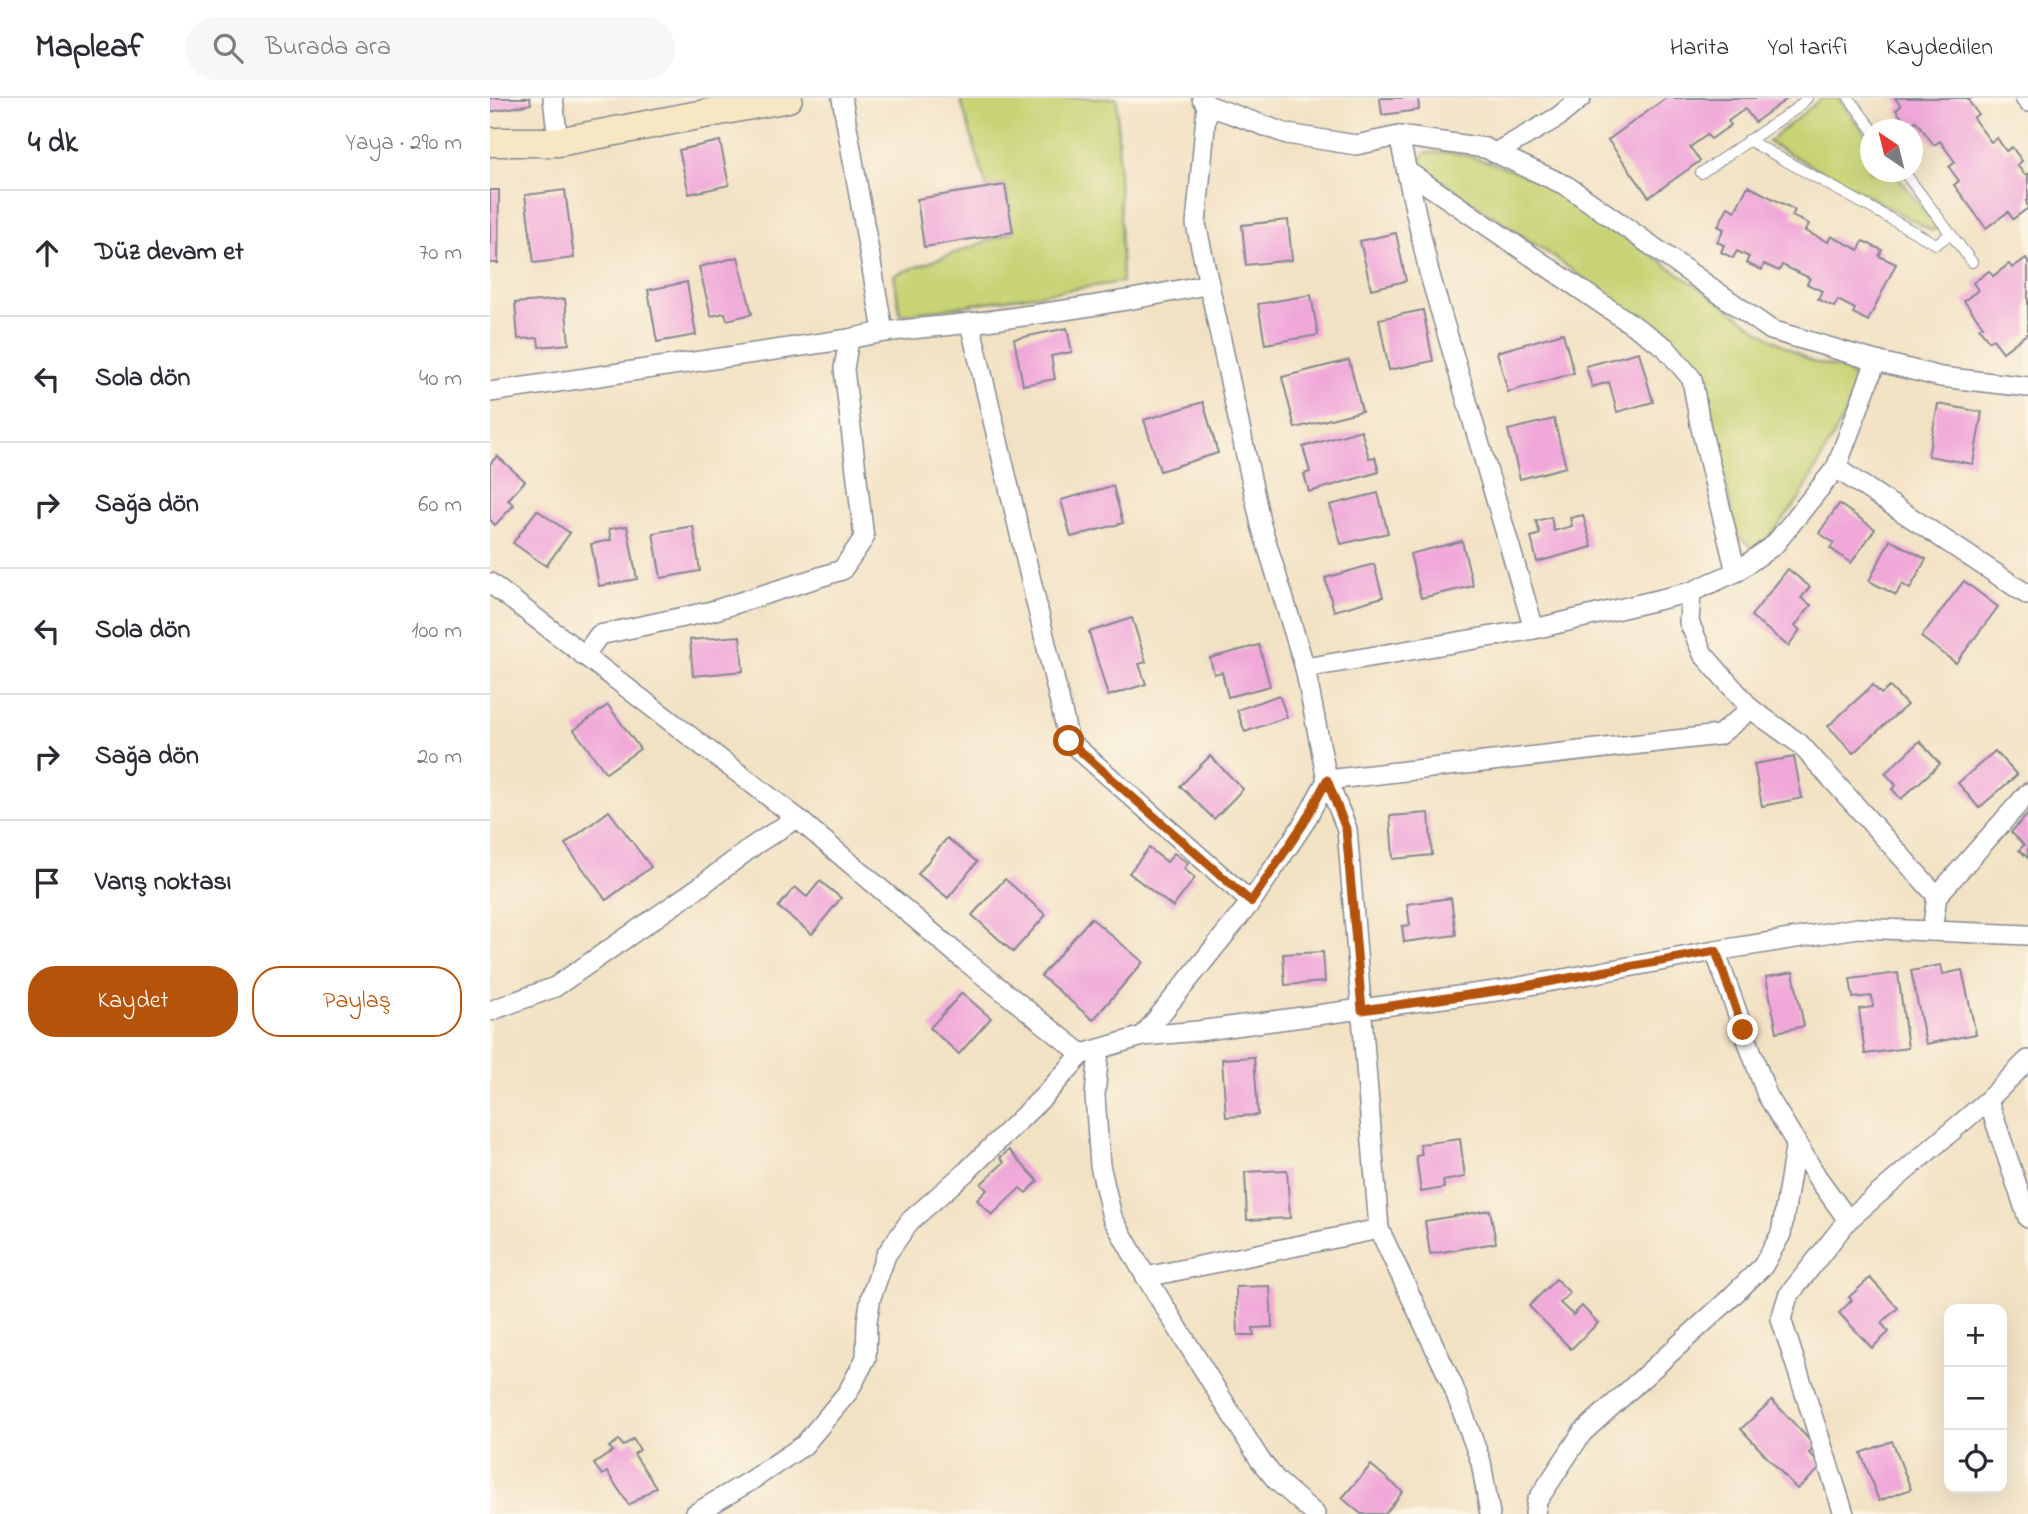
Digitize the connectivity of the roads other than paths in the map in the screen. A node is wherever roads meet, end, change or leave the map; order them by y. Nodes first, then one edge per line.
1 (553, 98) edge
2 (788, 98) edge
3 (842, 98) edge
4 (1581, 98) edge
5 (1807, 98) edge
6 (1849, 98) edge
7 (1204, 101) edge
8 (1865, 119) edge
9 (1399, 136) junction
10 (1748, 140) junction
11 (490, 142) edge
12 (558, 142) junction
13 (1495, 153) junction
14 (1407, 171) junction
15 (1701, 173) dead end
16 (1912, 182) edge
17 (1951, 234) junction
18 (1972, 262) dead end
19 (1209, 284) junction
20 (970, 323) junction
21 (883, 331) junction
22 (849, 339) junction
23 (1876, 361) junction
24 (2028, 387) edge
25 (490, 392) edge
26 (1836, 468) junction
27 (1736, 572) junction
28 (490, 583) edge
29 (1691, 592) junction
30 (2028, 595) edge
31 (1534, 629) junction
32 (584, 656) junction
33 (1305, 668) junction
34 (1751, 709) junction
35 (1327, 780) junction
36 (2028, 793) edge
37 (797, 818) junction
38 (1937, 897) junction
39 (1251, 902) junction
40 (1932, 931) junction
41 (2028, 934) edge
42 (1716, 951) junction
43 (1362, 1010) junction
44 (490, 1011) edge
45 (1143, 1036) junction
46 (1090, 1052) junction
47 (2028, 1060) edge
48 (1988, 1100) junction
49 (1796, 1142) junction
50 (2028, 1218) edge
51 (1848, 1220) junction
52 (1379, 1229) junction
53 (1146, 1277) junction
54 (695, 1514) edge
55 (1315, 1514) edge
56 (1490, 1514) edge
57 (1535, 1514) edge
58 (1844, 1514) edge

1 - 12 street
2 - 12 main road
3 - 21 street
4 - 13 street
5 - 10 lane
6 - 8 lane
7 - 9 street
7 - 19 street
9 - 13 street
9 - 14 street
10 - 15 lane
10 - 17 lane
11 - 12 main road
13 - 23 street
14 - 27 street
14 - 31 street
16 - 17 lane
17 - 18 lane
19 - 20 street
19 - 33 street
20 - 21 street
20 - 39 street
21 - 22 street
22 - 25 street
22 - 32 street
23 - 24 street
23 - 26 street
26 - 27 street
26 - 30 street
27 - 29 street
28 - 32 street
29 - 31 street
29 - 34 street
31 - 33 street
32 - 37 street
33 - 35 street
34 - 35 street
34 - 38 street
35 - 39 street
35 - 43 street
36 - 38 street
37 - 44 street
37 - 46 street
38 - 40 street
39 - 45 street
40 - 41 street
40 - 42 street
42 - 43 street
42 - 49 street
43 - 45 street
43 - 52 street
45 - 46 street
46 - 53 street
46 - 54 street
47 - 48 street
48 - 50 street
48 - 51 street
49 - 51 street
49 - 57 street
51 - 58 street
52 - 53 street
52 - 56 street
53 - 55 street

